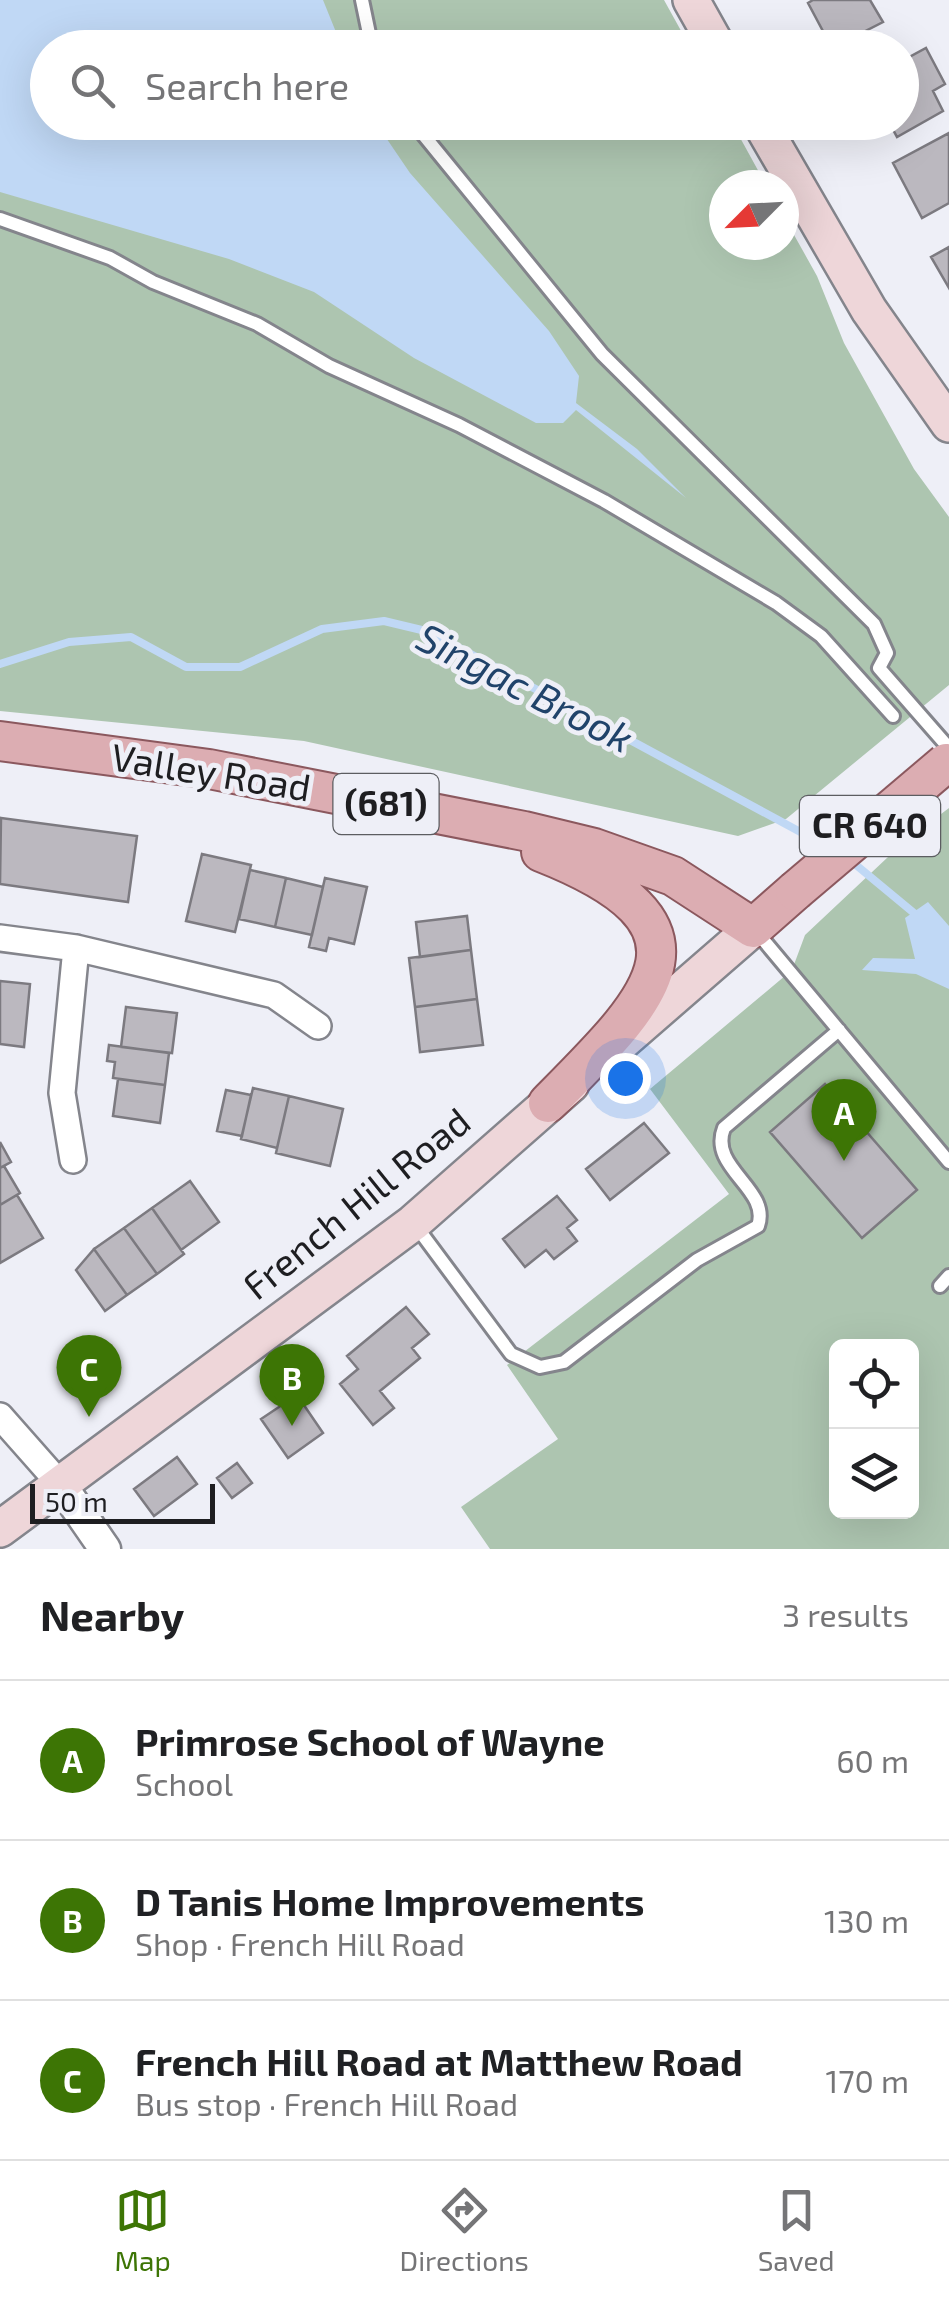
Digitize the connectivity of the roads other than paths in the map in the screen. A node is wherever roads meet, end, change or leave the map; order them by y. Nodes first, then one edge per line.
1 (362, 0) edge
2 (691, 0) edge
3 (368, 30) edge
4 (708, 30) edge
5 (428, 140) edge
6 (770, 140) edge
7 (0, 219) edge
8 (948, 422) edge
9 (879, 668) junction
10 (864, 680) junction
11 (893, 716) dead end
12 (0, 741) edge
13 (948, 757) edge
14 (421, 811) junction
15 (753, 928) junction
16 (0, 938) edge
17 (76, 948) junction
18 (318, 1026) dead end
19 (839, 1030) junction
20 (548, 1103) junction
21 (73, 1160) dead end
22 (949, 1162) edge
23 (413, 1222) junction
24 (0, 1416) edge
25 (60, 1484) junction
26 (0, 1529) edge
27 (105, 1549) edge

1 - 3 lane
2 - 4 main road
5 - 9 lane
6 - 8 main road
7 - 10 lane
9 - 10 lane
9 - 13 lane
10 - 11 lane
12 - 14 main road, Valley Road / (681)
13 - 15 main road, CR 640, bridge
14 - 15 main road, Valley Road / (681)
14 - 20 main road, Valley Road
15 - 19 lane
15 - 20 main road, French Hill Road
16 - 17 street
17 - 18 street
17 - 21 street
19 - 22 lane
19 - 23 lane
20 - 23 main road, French Hill Road
23 - 25 main road, French Hill Road
24 - 25 street
25 - 26 main road, French Hill Road
25 - 27 street

